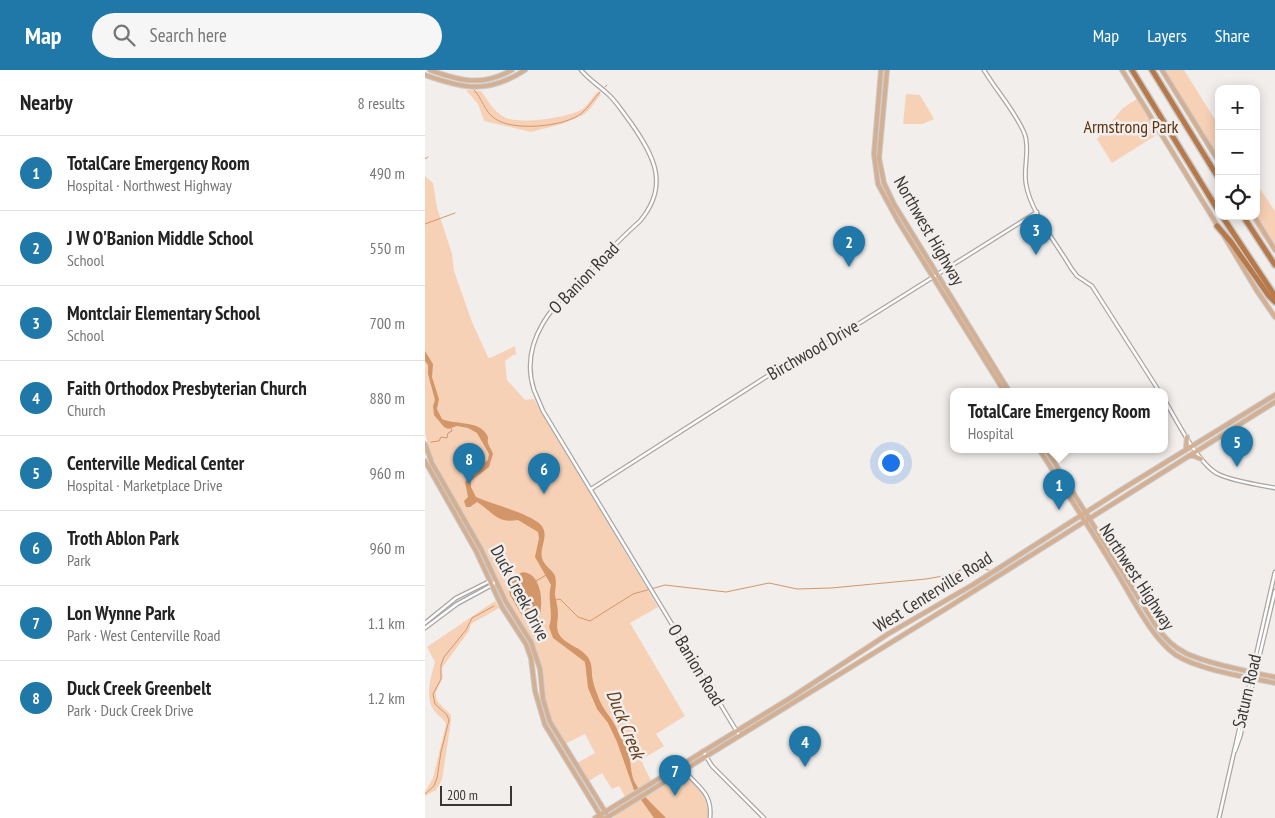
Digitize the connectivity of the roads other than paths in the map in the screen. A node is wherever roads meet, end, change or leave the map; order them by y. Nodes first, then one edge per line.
1 (430, 70) edge
2 (512, 70) edge
3 (525, 70) edge
4 (581, 70) edge
5 (881, 70) edge
6 (887, 70) edge
7 (984, 70) edge
8 (1122, 70) edge
9 (1133, 70) edge
10 (1152, 70) edge
11 (1162, 70) edge
12 (425, 75) edge
13 (1215, 156) edge
14 (1217, 175) edge
15 (1215, 205) edge
16 (1037, 212) junction
17 (1224, 220) edge
18 (1246, 220) edge
19 (1256, 220) edge
20 (1217, 226) junction
21 (1275, 250) edge
22 (1275, 265) edge
23 (938, 274) junction
24 (933, 278) junction
25 (1275, 296) edge
26 (1275, 302) edge
27 (1275, 317) edge
28 (1002, 388) edge
29 (1007, 388) edge
30 (1157, 388) edge
31 (1275, 395) edge
32 (1274, 402) edge
33 (1168, 406) edge
34 (1224, 426) junction
35 (1187, 437) junction
36 (1218, 437) junction
37 (425, 444) edge
38 (1193, 446) junction
39 (1185, 450) junction
40 (1196, 451) junction
41 (1042, 453) edge
42 (1049, 453) edge
43 (1187, 457) junction
44 (1201, 459) junction
45 (425, 461) edge
46 (1154, 469) junction
47 (1158, 475) junction
48 (1066, 480) junction
49 (1061, 483) junction
50 (1124, 488) junction
51 (1275, 488) edge
52 (591, 489) junction
53 (1127, 494) junction
54 (1084, 514) junction
55 (1089, 518) junction
56 (1085, 521) junction
57 (1047, 537) junction
58 (1041, 541) junction
59 (1044, 547) junction
60 (1031, 555) junction
61 (1117, 567) junction
62 (1275, 572) edge
63 (496, 581) junction
64 (491, 583) junction
65 (975, 586) junction
66 (1275, 590) edge
67 (1140, 599) junction
68 (1136, 604) junction
69 (1269, 609) junction
70 (425, 623) edge
71 (425, 628) edge
72 (1200, 660) junction
73 (1199, 665) junction
74 (1253, 672) junction
75 (1275, 677) edge
76 (1252, 678) junction
77 (1275, 683) edge
78 (738, 733) junction
79 (565, 748) junction
80 (561, 751) junction
81 (703, 751) junction
82 (706, 756) junction
83 (681, 765) junction
84 (684, 770) junction
85 (585, 779) junction
86 (580, 782) junction
87 (605, 812) junction
88 (601, 816) edge
89 (595, 818) edge
90 (608, 818) edge
91 (710, 818) edge
92 (764, 818) edge
93 (1219, 818) edge

1 - 2 main road
3 - 12 main road
4 - 52 street, O Banion Road
5 - 24 main road, Northwest Highway
6 - 23 main road, Northwest Highway
7 - 16 street
8 - 20 main road
9 - 15 highway
10 - 14 highway
11 - 13 main road
16 - 23 street, Birchwood Drive
16 - 30 street
17 - 25 highway
18 - 22 highway
19 - 21 main road
20 - 26 highway
20 - 27 main road
23 - 24 street, Birchwood Drive
23 - 29 main road, Northwest Highway
24 - 28 main road, Northwest Highway
24 - 52 street, Birchwood Drive
31 - 34 main road, West Centerville Road
32 - 36 main road, West Centerville Road
33 - 35 street
34 - 36 main road
34 - 38 main road, West Centerville Road
35 - 38 street
35 - 39 main road
36 - 40 main road, West Centerville Road
37 - 63 main road, Duck Creek Drive
38 - 39 main road, West Centerville Road
38 - 40 street
39 - 46 main road, West Centerville Road
40 - 43 main road, West Centerville Road
40 - 44 street
41 - 49 main road, Northwest Highway
42 - 48 main road, Northwest Highway
43 - 44 main road
43 - 47 main road, West Centerville Road
44 - 51 street
45 - 64 main road, Duck Creek Drive
46 - 47 main road
46 - 50 main road, West Centerville Road
47 - 53 main road, West Centerville Road
48 - 49 main road
48 - 54 main road, Northwest Highway
49 - 54 main road, Northwest Highway
50 - 53 main road
50 - 54 main road, West Centerville Road
52 - 78 street, O Banion Road
53 - 55 main road, West Centerville Road
54 - 55 main road, Northwest Highway
54 - 56 main road, Northwest Highway
54 - 57 main road, West Centerville Road
55 - 56 main road, West Centerville Road
55 - 61 main road, Northwest Highway
56 - 59 main road, West Centerville Road
56 - 61 main road, Northwest Highway
57 - 58 main road, West Centerville Road
57 - 59 main road
58 - 60 main road
58 - 65 main road, West Centerville Road
59 - 60 main road, West Centerville Road
60 - 65 main road, West Centerville Road
61 - 67 main road, Northwest Highway
61 - 68 main road, Northwest Highway
62 - 69 street, Saturn Road
63 - 64 street
63 - 79 main road, Duck Creek Drive
64 - 70 street
64 - 71 street
64 - 80 main road, Duck Creek Drive
65 - 78 main road, West Centerville Road
65 - 78 main road, West Centerville Road
66 - 69 street, Saturn Road
67 - 68 main road
67 - 72 main road, Northwest Highway
68 - 73 main road, Northwest Highway
69 - 74 street, Saturn Road
72 - 73 main road
72 - 74 main road, Northwest Highway
73 - 76 main road, Northwest Highway
74 - 75 main road, Northwest Highway
74 - 76 street, Saturn Road
76 - 77 main road, Northwest Highway
76 - 93 street, Saturn Road
78 - 81 main road, West Centerville Road
78 - 82 main road, West Centerville Road
79 - 80 main road
79 - 85 main road, Duck Creek Drive
80 - 86 main road, Duck Creek Drive
81 - 82 street
81 - 83 main road, West Centerville Road
82 - 84 main road, West Centerville Road
82 - 92 street
83 - 84 street
83 - 87 main road, West Centerville Road
84 - 90 main road, West Centerville Road
84 - 91 street
85 - 86 main road
85 - 87 main road, Duck Creek Drive
86 - 88 main road, Duck Creek Drive
87 - 88 main road, West Centerville Road
87 - 90 main road, Duck Creek Drive
88 - 89 main road, West Centerville Road

